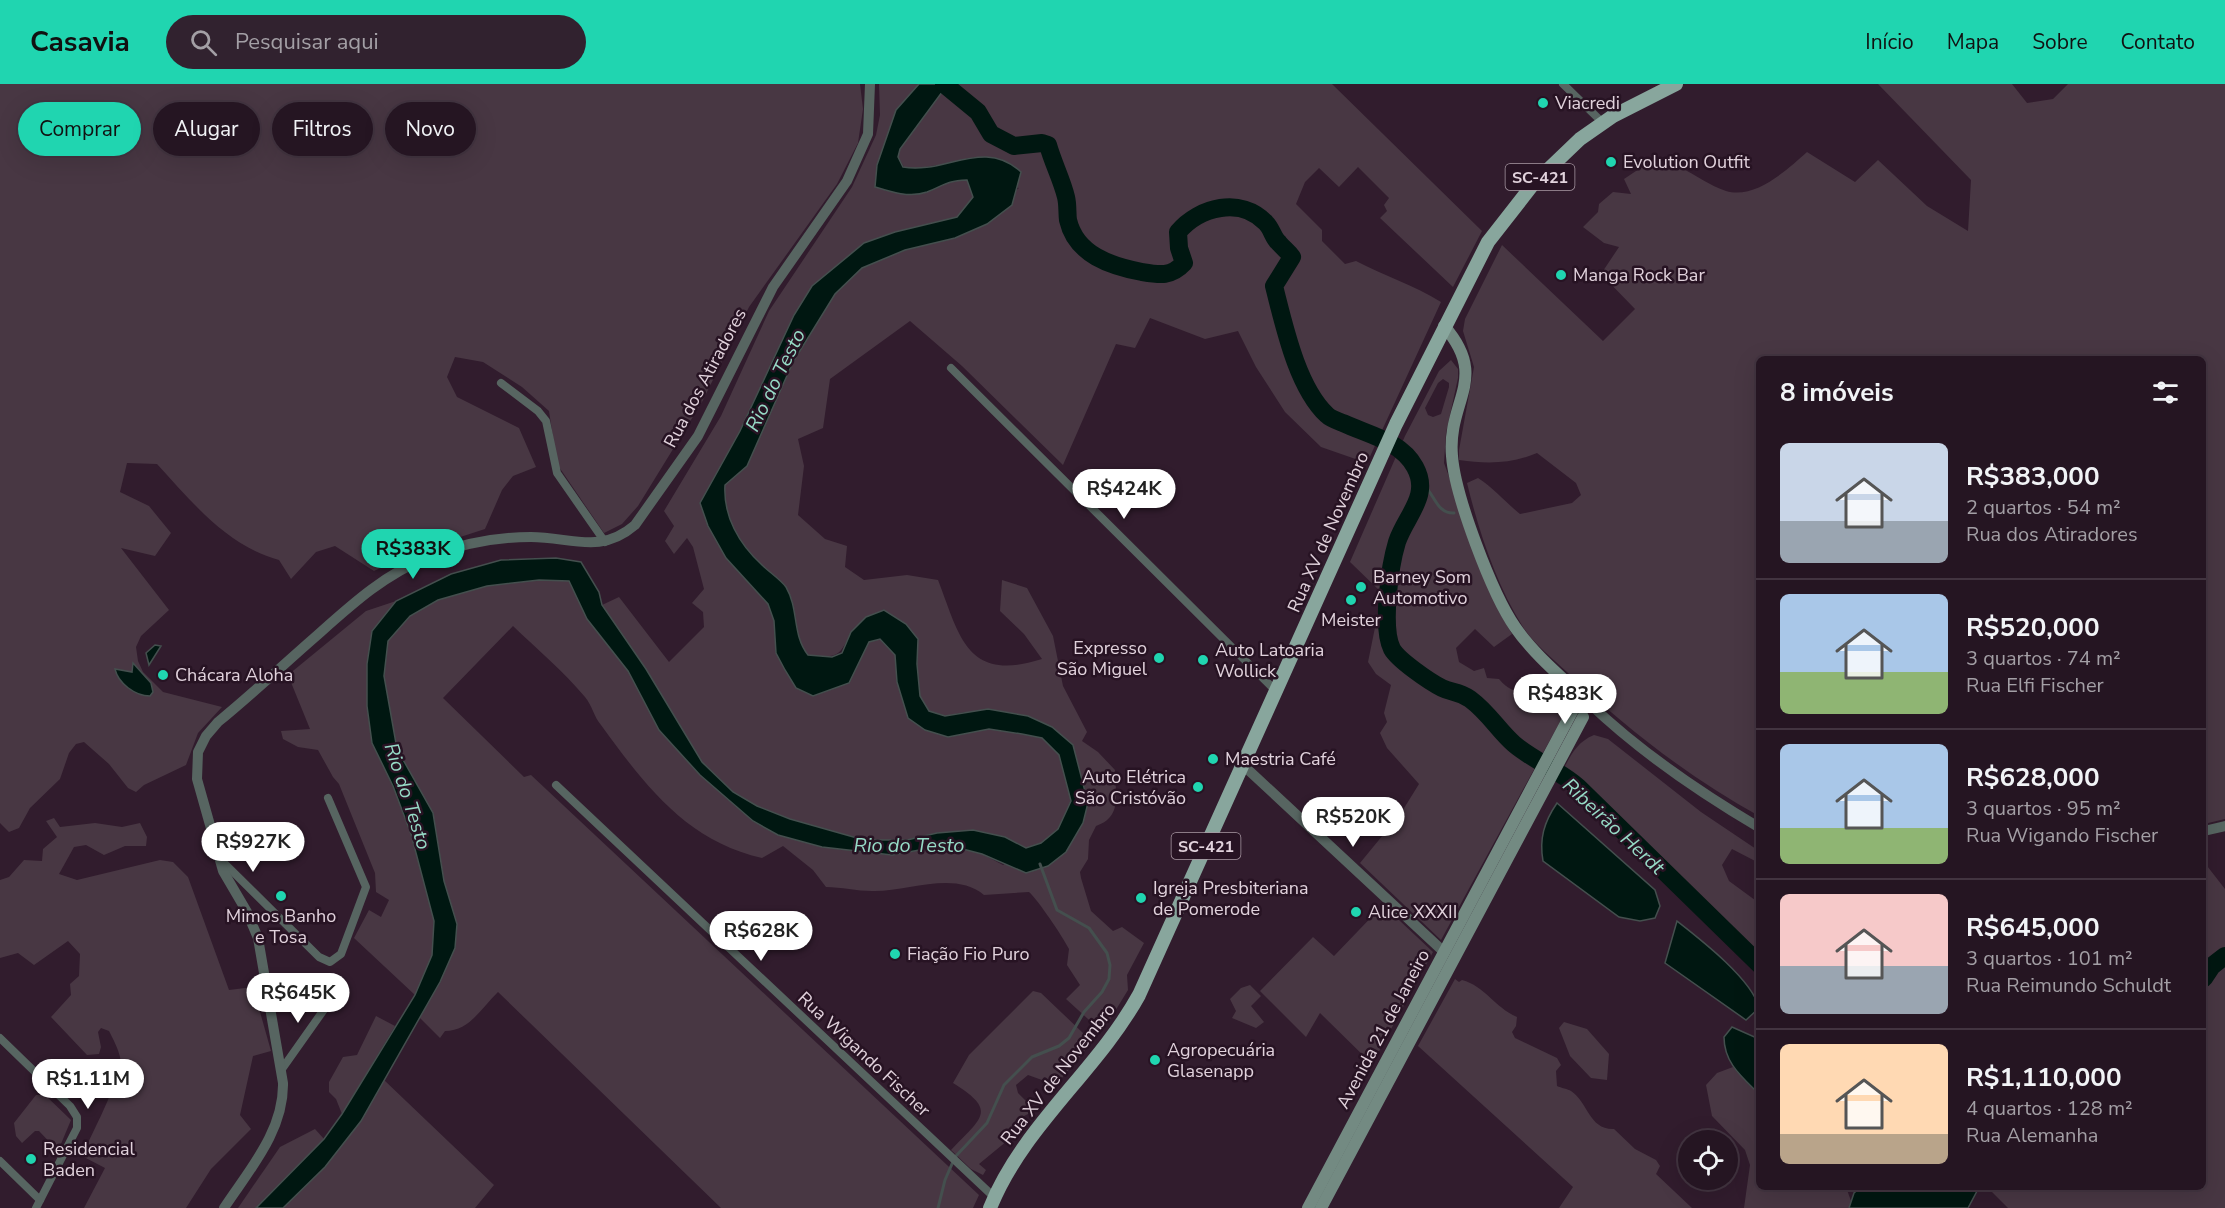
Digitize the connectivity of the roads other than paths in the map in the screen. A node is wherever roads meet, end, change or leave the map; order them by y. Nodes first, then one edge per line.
1 (870, 84) edge
2 (1563, 84) edge
3 (1676, 84) edge
4 (1602, 122) junction
5 (1444, 326) junction
6 (951, 368) dead end
7 (501, 383) dead end
8 (605, 542) junction
9 (1566, 681) junction
10 (1276, 691) junction
11 (1589, 703) junction
12 (1579, 712) junction
13 (1610, 723) junction
14 (1243, 765) junction
15 (1546, 774) junction
16 (556, 785) dead end
17 (328, 798) dead end
18 (1756, 825) edge
19 (2225, 826) edge
20 (2206, 831) edge
21 (218, 856) junction
22 (1444, 952) junction
23 (335, 994) dead end
24 (0, 1038) edge
25 (282, 1069) junction
26 (0, 1161) edge
27 (992, 1203) edge
28 (38, 1204) edge
29 (224, 1208) edge
30 (1308, 1208) edge
31 (1321, 1208) edge

1 - 8 street, Rua dos Atiradores
2 - 4 street
3 - 4 main road, Rua XV de Novembro / SC-421
4 - 5 main road, Rua XV de Novembro / SC-421
5 - 9 main road
5 - 10 main road, Rua XV de Novembro / SC-421
6 - 10 street
7 - 8 street
8 - 21 street
9 - 11 main road
9 - 12 main road
10 - 14 main road, Rua XV de Novembro / SC-421
11 - 12 main road
11 - 13 street
12 - 13 street
12 - 15 main road, Avenida 21 de Janeiro
13 - 18 street
14 - 22 street
14 - 27 main road, Rua XV de Novembro / SC-421
15 - 22 main road, Avenida 21 de Janeiro
15 - 31 main road, Avenida 21 de Janeiro
16 - 27 street, Rua Wigando Fischer
17 - 21 street
19 - 20 street
21 - 25 street
22 - 30 main road, Avenida 21 de Janeiro
23 - 25 street
24 - 28 street
25 - 29 street
26 - 28 street

